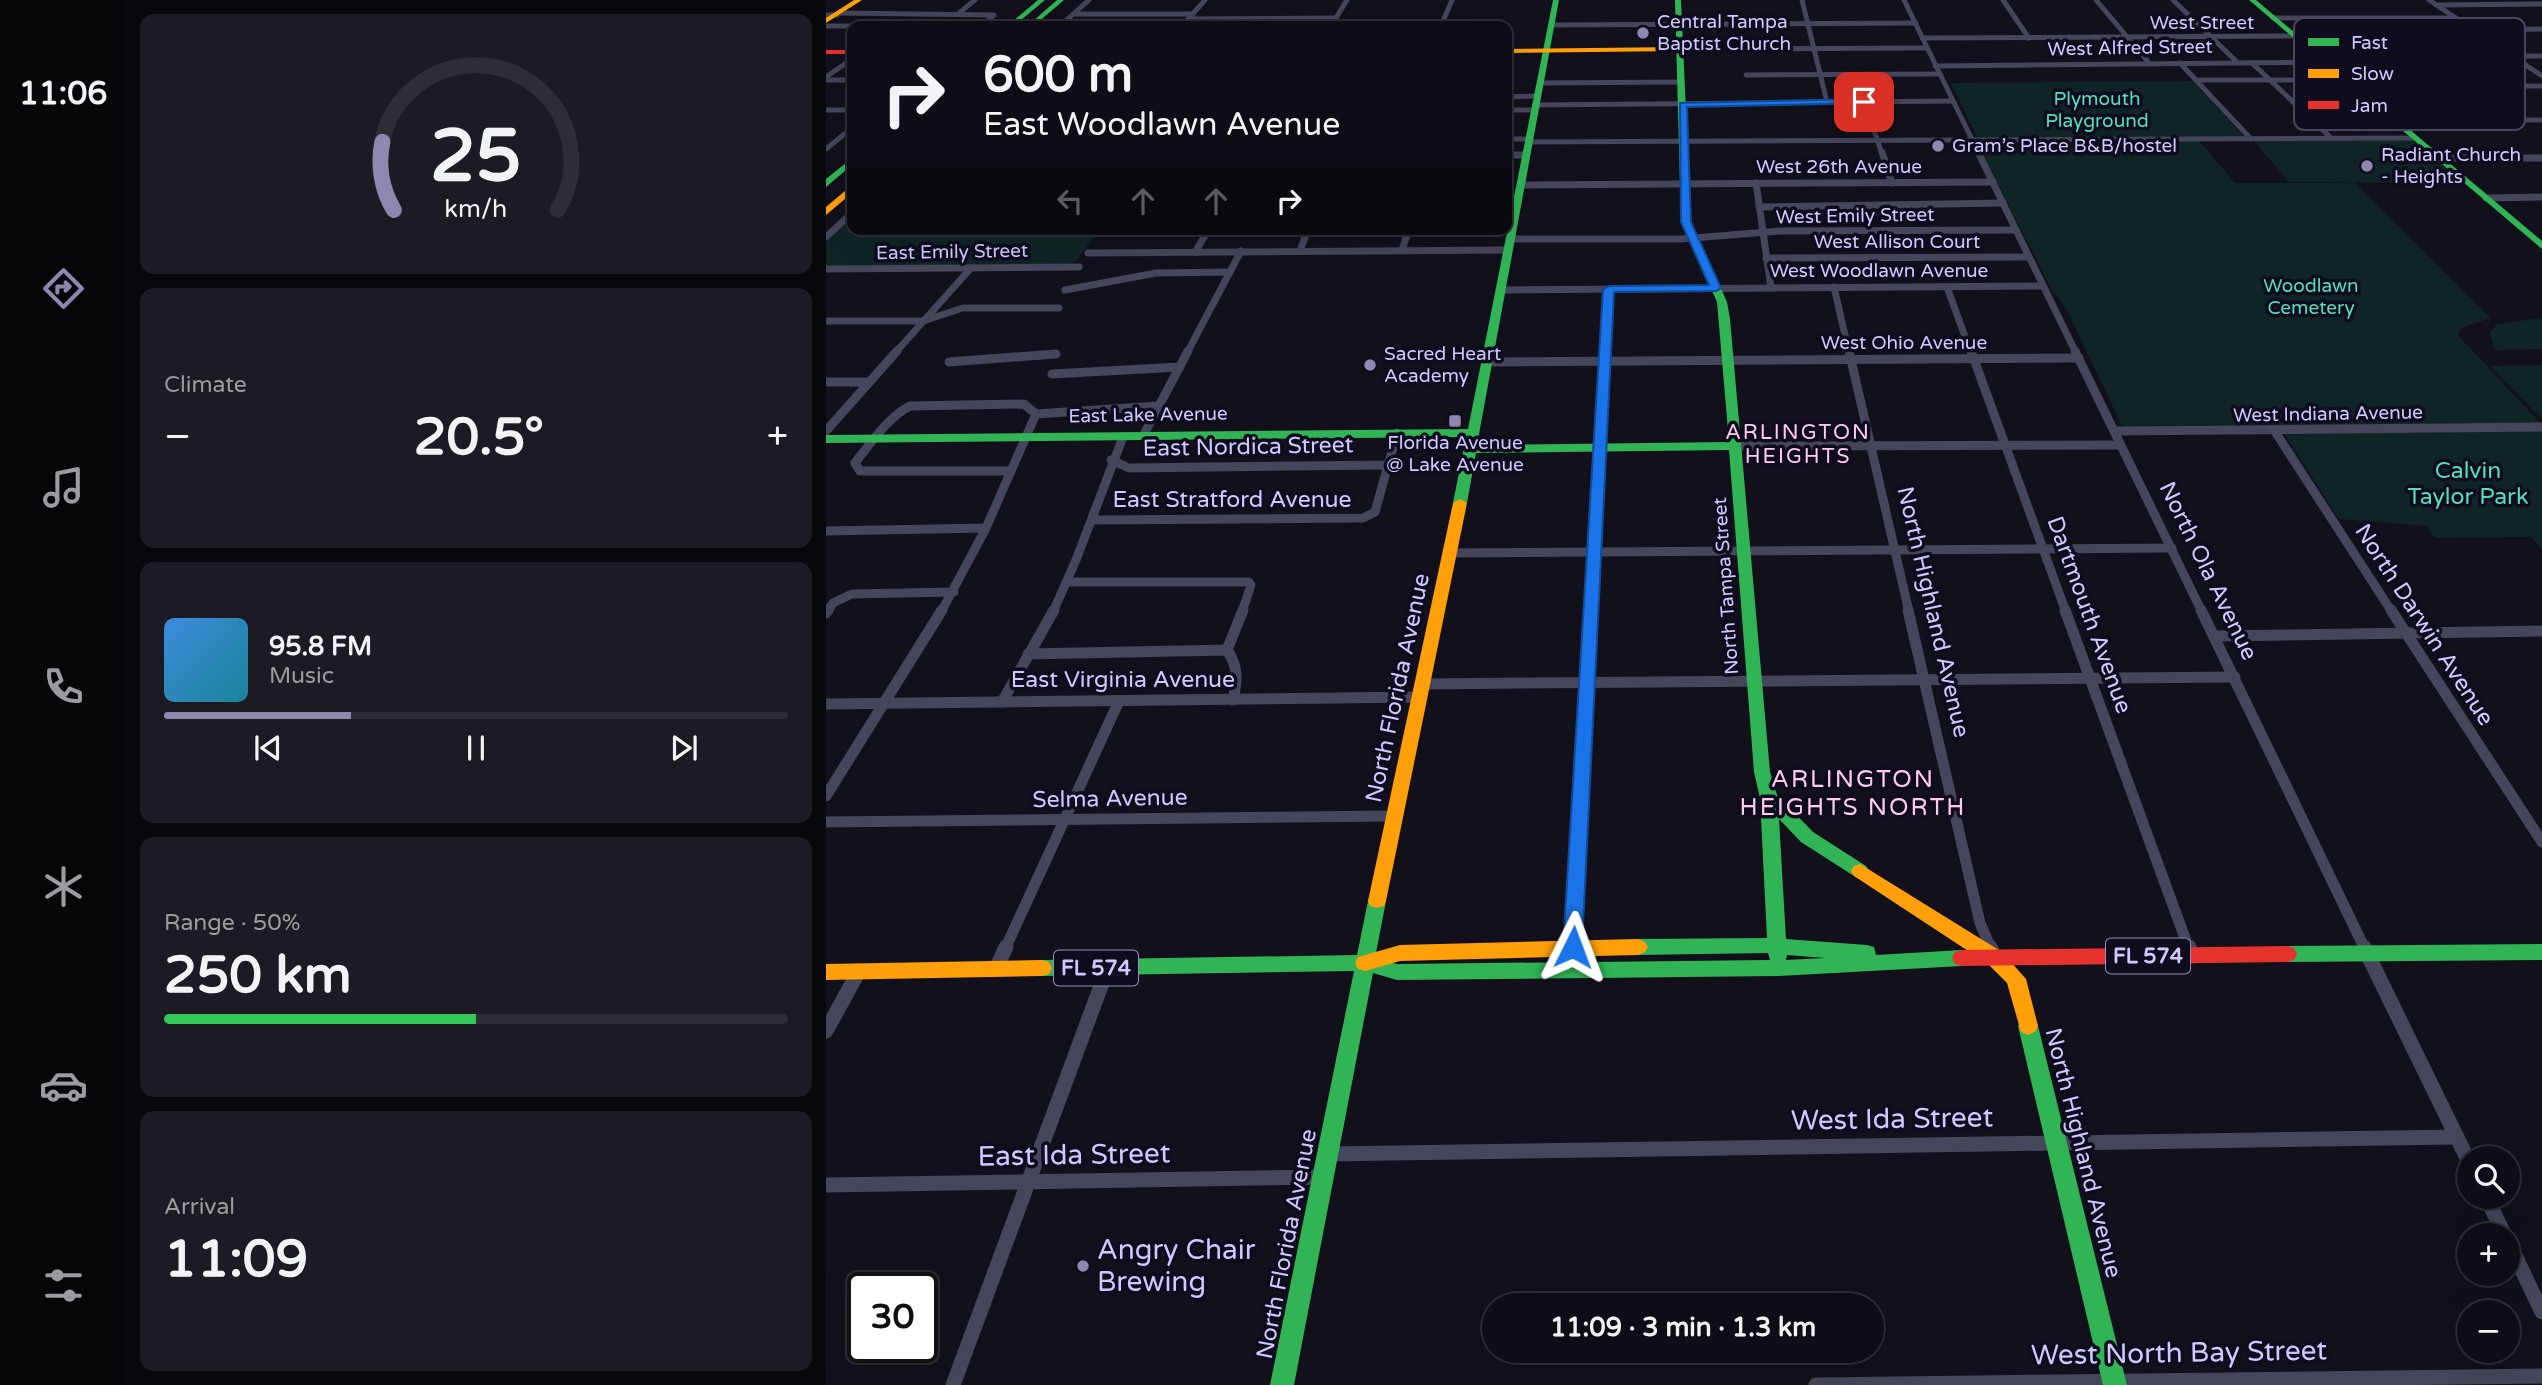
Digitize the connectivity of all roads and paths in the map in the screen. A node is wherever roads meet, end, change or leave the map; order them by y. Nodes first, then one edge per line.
1 (859, 0) edge
2 (975, 0) edge
3 (1042, 0) edge
4 (1061, 0) edge
5 (1089, 0) edge
6 (1205, 0) edge
7 (1347, 0) edge
8 (1452, 0) edge
9 (1556, 0) edge
10 (1678, 0) edge
11 (1802, 0) edge
12 (1904, 0) edge
13 (2003, 0) edge
14 (2096, 0) edge
15 (2173, 0) edge
16 (2252, 0) edge
17 (2429, 0) edge
18 (2542, 4) edge
19 (2436, 5) junction
20 (1075, 7) edge
21 (918, 13) junction
22 (958, 13) junction
23 (1193, 14) junction
24 (831, 18) edge
25 (1336, 18) junction
26 (2273, 18) junction
27 (2456, 18) joint
28 (1188, 19) joint
29 (907, 21) edge
30 (988, 21) edge
31 (1016, 21) edge
32 (1037, 21) edge
33 (1054, 21) edge
34 (1064, 21) edge
35 (1334, 21) edge
36 (1443, 21) edge
37 (1916, 23) junction
38 (1679, 24) junction
39 (1808, 24) junction
40 (1552, 25) junction
41 (2294, 35) edge
42 (2294, 36) edge
43 (2127, 37) junction
44 (2211, 37) junction
45 (1922, 38) junction
46 (2029, 38) junction
47 (1927, 48) junction
48 (1679, 49) junction
49 (1744, 49) dead end
50 (1813, 49) junction
51 (847, 51) edge
52 (1512, 51) edge
53 (1546, 51) junction
54 (826, 52) edge
55 (2294, 61) edge
56 (2252, 62) junction
57 (847, 63) edge
58 (2180, 63) junction
59 (2238, 63) junction
60 (2150, 64) junction
61 (2525, 65) edge
62 (1937, 70) junction
63 (1821, 74) junction
64 (1746, 75) dead end
65 (2542, 76) edge
66 (826, 78) edge
67 (847, 80) edge
68 (2197, 80) junction
69 (2270, 80) junction
70 (2294, 81) edge
71 (1681, 82) junction
72 (1512, 97) edge
73 (1537, 99) junction
74 (1952, 101) junction
75 (1827, 102) junction
76 (1864, 102) junction
77 (2294, 103) edge
78 (1682, 105) junction
79 (1512, 108) edge
80 (826, 110) edge
81 (847, 110) edge
82 (2323, 130) edge
83 (2407, 130) edge
84 (847, 132) edge
85 (2331, 138) junction
86 (2416, 138) junction
87 (2251, 139) junction
88 (1512, 140) edge
89 (1970, 140) junction
90 (1878, 141) junction
91 (1684, 142) junction
92 (1528, 145) junction
93 (828, 146) edge
94 (1512, 153) edge
95 (847, 156) edge
96 (2542, 158) edge
97 (2440, 159) junction
98 (847, 165) edge
99 (826, 175) edge
100 (1993, 182) junction
101 (1756, 183) junction
102 (1892, 183) junction
103 (826, 184) edge
104 (1686, 184) junction
105 (1520, 185) junction
106 (847, 193) edge
107 (2542, 197) edge
108 (2486, 198) junction
109 (847, 202) edge
110 (1512, 203) edge
111 (2003, 203) junction
112 (1759, 207) junction
113 (826, 212) edge
114 (826, 218) edge
115 (847, 218) edge
116 (2016, 230) junction
117 (1763, 234) junction
118 (1205, 235) edge
119 (1306, 235) edge
120 (1407, 235) edge
121 (1509, 235) edge
122 (826, 237) edge
123 (1694, 237) junction
124 (2540, 243) edge
125 (1508, 244) junction
126 (1402, 250) junction
127 (1241, 251) junction
128 (1300, 251) junction
129 (1195, 252) junction
130 (1088, 253) dead end
131 (2029, 257) junction
132 (1766, 258) junction
133 (1079, 267) dead end
134 (971, 268) junction
135 (826, 269) edge
136 (1230, 272) junction
137 (2043, 286) junction
138 (1834, 287) junction
139 (1947, 287) junction
140 (1716, 288) junction
141 (1771, 288) junction
142 (1065, 289) dead end
143 (1609, 289) junction
144 (1499, 290) junction
145 (1059, 308) dead end
146 (826, 321) edge
147 (923, 321) junction
148 (1056, 354) dead end
149 (2079, 358) junction
150 (1851, 359) junction
151 (1975, 359) junction
152 (1729, 360) junction
153 (1605, 361) junction
154 (949, 362) dead end
155 (1485, 362) junction
156 (1180, 367) junction
157 (1052, 374) dead end
158 (826, 382) edge
159 (869, 382) junction
160 (1158, 406) junction
161 (1036, 414) junction
162 (2542, 428) edge
163 (2274, 430) junction
164 (826, 431) edge
165 (2115, 431) junction
166 (1398, 433) junction
167 (1143, 436) junction
168 (1123, 437) junction
169 (1023, 438) junction
170 (826, 439) edge
171 (874, 439) junction
172 (1470, 441) junction
173 (2120, 445) junction
174 (1736, 446) junction
175 (1873, 446) junction
176 (2007, 446) junction
177 (1600, 447) junction
178 (1111, 460) junction
179 (1387, 465) junction
180 (1010, 471) junction
181 (1093, 520) junction
182 (986, 528) junction
183 (826, 531) edge
184 (2044, 548) junction
185 (2172, 548) junction
186 (1895, 550) junction
187 (1594, 551) junction
188 (1745, 551) junction
189 (1450, 552) junction
190 (1068, 582) junction
191 (954, 592) junction
192 (826, 613) edge
193 (2542, 631) edge
194 (2405, 632) junction
195 (2215, 636) junction
196 (1227, 650) junction
197 (1028, 654) junction
198 (2091, 677) junction
199 (2235, 677) junction
200 (1924, 679) junction
201 (1755, 680) junction
202 (1588, 682) junction
203 (1421, 691) junction
204 (1233, 700) junction
205 (1119, 701) junction
206 (1002, 702) junction
207 (826, 704) edge
208 (883, 704) junction
209 (826, 796) edge
210 (1769, 798) junction
211 (1394, 816) junction
212 (1064, 820) junction
213 (826, 822) edge
214 (2542, 842) edge
215 (1777, 946) junction
216 (1573, 947) junction
217 (2542, 952) edge
218 (2368, 954) junction
219 (2192, 956) junction
220 (1927, 958) junction
221 (1995, 958) junction
222 (1365, 963) junction
223 (1108, 967) junction
224 (1779, 968) junction
225 (996, 969) junction
226 (859, 971) junction
227 (826, 972) edge
228 (826, 1031) edge
229 (2457, 1137) junction
230 (2057, 1143) junction
231 (2461, 1146) edge
232 (1328, 1154) junction
233 (1323, 1177) junction
234 (1027, 1182) junction
235 (826, 1185) edge
236 (2520, 1265) edge
237 (2541, 1307) edge
238 (2542, 1376) edge
239 (2115, 1382) edge
240 (953, 1385) edge
241 (1283, 1385) edge
242 (1816, 1385) edge

1 - 24 main road
2 - 22 street
3 - 31 main road
4 - 32 main road
5 - 20 street
6 - 23 street
7 - 25 street
8 - 36 street
9 - 40 main road, North Florida Avenue
10 - 38 main road, North Tampa Street
11 - 39 street
12 - 37 street, North Ola Avenue
13 - 46 street
14 - 43 street
15 - 44 street
16 - 26 main road
17 - 19 street
18 - 19 street
19 - 27 street
20 - 23 street
20 - 33 main road
20 - 34 street
21 - 22 street
21 - 24 street
21 - 29 street
22 - 30 street
23 - 28 street
25 - 28 street
25 - 35 street
26 - 27 street
26 - 41 main road
37 - 39 street
37 - 45 street, North Ola Avenue
38 - 39 street
38 - 40 street
38 - 48 main road, North Tampa Street
39 - 50 street
40 - 53 main road, North Florida Avenue
42 - 44 street, West Street
43 - 44 street, West Street
43 - 46 street, West Street
43 - 60 street
44 - 59 street
45 - 46 street, West Street
45 - 47 street, North Ola Avenue
47 - 50 street
47 - 62 street, North Ola Avenue
48 - 53 main road
48 - 71 main road, North Tampa Street
49 - 50 street
50 - 63 street
51 - 54 main road
52 - 53 main road
53 - 73 main road, North Florida Avenue
55 - 56 street, West Alfred Street
56 - 59 street, West Alfred Street
56 - 69 street
57 - 66 street
58 - 59 street, West Alfred Street
58 - 60 street, West Alfred Street
58 - 68 street
60 - 62 street, West Alfred Street
61 - 65 street
62 - 63 street, West Alfred Street
62 - 74 street, North Ola Avenue
63 - 64 street, West Alfred Street
63 - 75 street
66 - 67 street
68 - 69 street
68 - 87 street
69 - 70 street
69 - 77 street
71 - 73 street
71 - 78 main road, North Tampa Street
72 - 73 street
73 - 78 street
73 - 79 street
73 - 92 main road, North Florida Avenue
74 - 76 street
74 - 89 street, North Ola Avenue
75 - 76 street
75 - 78 street
76 - 90 street
78 - 91 main road, North Tampa Street
80 - 81 street
82 - 85 street
83 - 86 main road
84 - 93 street
85 - 86 street
85 - 87 street
86 - 97 main road
87 - 89 street
88 - 92 street
89 - 90 street
89 - 100 street, North Ola Avenue
90 - 91 street
90 - 102 street
91 - 92 street
91 - 104 main road, North Tampa Street
92 - 94 street
92 - 105 main road, North Florida Avenue
95 - 99 main road
96 - 97 street
97 - 108 main road
98 - 103 main road
100 - 102 street, West 26th Avenue
100 - 111 street, North Ola Avenue
101 - 102 street, West 26th Avenue
101 - 104 street, West 26th Avenue
101 - 112 street
104 - 105 street, West 26th Avenue
104 - 123 main road, North Tampa Street
105 - 110 main road, North Florida Avenue
106 - 113 main road
107 - 108 street
108 - 124 main road
109 - 114 main road
111 - 112 street
111 - 116 street, North Ola Avenue
112 - 117 street
115 - 122 street
116 - 117 street, West Emily Street
116 - 131 street, North Ola Avenue
117 - 123 street, West Emily Street
117 - 132 street
118 - 129 street
119 - 128 street
120 - 126 street
121 - 125 main road, North Florida Avenue
123 - 125 street
123 - 140 main road, North Tampa Street
125 - 126 street
125 - 144 main road, North Florida Avenue
126 - 128 street
127 - 128 street
127 - 129 street
127 - 136 street
129 - 130 street
131 - 132 street, West Allison Court
131 - 137 street, North Ola Avenue
132 - 141 street
133 - 134 street, East Emily Street
134 - 135 street, East Emily Street
134 - 147 street
136 - 142 street
136 - 156 street
137 - 139 street, West Woodlawn Avenue
137 - 149 street, North Ola Avenue
138 - 139 street, West Woodlawn Avenue
138 - 141 street, West Woodlawn Avenue
138 - 150 street, North Highland Avenue
139 - 151 street, Dartmouth Avenue
140 - 141 street, West Woodlawn Avenue
140 - 143 street, West Woodlawn Avenue
140 - 152 main road, North Tampa Street
143 - 144 street, West Woodlawn Avenue
143 - 153 street
144 - 155 main road, North Florida Avenue
145 - 147 street
146 - 147 street
147 - 159 street
148 - 154 street
149 - 151 street, West Ohio Avenue
149 - 165 street, North Ola Avenue
150 - 151 street, West Ohio Avenue
150 - 152 street, West Ohio Avenue
150 - 175 street, North Highland Avenue
151 - 176 street, Dartmouth Avenue
152 - 153 street, West Ohio Avenue
152 - 174 main road, North Tampa Street
153 - 155 street, West Ohio Avenue
153 - 177 street
155 - 172 main road, North Florida Avenue
156 - 157 street
156 - 160 street
158 - 159 street
159 - 164 street
160 - 161 street
160 - 167 street
161 - 169 street
161 - 171 street
162 - 163 street, West Indiana Avenue
163 - 165 street, West Indiana Avenue
163 - 194 street, North Darwin Avenue
165 - 173 street, North Ola Avenue
166 - 167 main road, East Lake Avenue
166 - 172 main road, East Lake Avenue
166 - 179 street
167 - 168 main road, East Lake Avenue
168 - 169 main road, East Lake Avenue
168 - 178 street
169 - 171 main road, East Lake Avenue
169 - 180 street
170 - 171 main road, East Lake Avenue
171 - 180 street
172 - 177 main road, East Lake Avenue
172 - 189 main road, North Florida Avenue
173 - 176 street
173 - 185 street, North Ola Avenue
174 - 175 street
174 - 177 main road, East Lake Avenue
174 - 188 main road, North Tampa Street
175 - 176 street
175 - 186 street, North Highland Avenue
176 - 184 street, Dartmouth Avenue
177 - 187 street
178 - 179 street, East Nordica Street
178 - 181 street
179 - 181 street, East Stratford Avenue
180 - 182 street
181 - 190 street
182 - 183 street
182 - 191 street
184 - 185 street
184 - 186 street
184 - 198 street, Dartmouth Avenue
185 - 195 street, North Ola Avenue
186 - 188 street
186 - 200 street, North Highland Avenue
187 - 188 street
187 - 189 street
187 - 202 street
188 - 201 main road, North Tampa Street
189 - 203 main road, North Florida Avenue
190 - 196 street
190 - 197 street
191 - 192 street
191 - 208 street
193 - 194 street
194 - 195 street
194 - 214 street, North Darwin Avenue
195 - 199 street, North Ola Avenue
196 - 197 street
196 - 204 street
197 - 206 street
198 - 199 street, East Virginia Avenue
198 - 200 street, East Virginia Avenue
198 - 219 street, Dartmouth Avenue
199 - 218 street, North Ola Avenue
200 - 201 street, East Virginia Avenue
200 - 221 street, North Highland Avenue
201 - 202 street, East Virginia Avenue
201 - 210 main road, North Tampa Street
202 - 203 street, East Virginia Avenue
202 - 216 street
203 - 204 street, East Virginia Avenue
203 - 211 main road, North Florida Avenue
204 - 205 street, East Virginia Avenue
205 - 206 street, East Virginia Avenue
205 - 212 street
206 - 208 street, East Virginia Avenue
207 - 208 street, East Virginia Avenue
208 - 209 street
210 - 215 main road, North Tampa Street
210 - 221 main road
211 - 212 street, Selma Avenue
211 - 222 main road, North Florida Avenue
212 - 213 street, Selma Avenue
212 - 225 street
215 - 216 main road, FL 574
215 - 220 main road, FL 574
215 - 224 main road, North Tampa Street
216 - 222 main road, FL 574
217 - 218 main road, FL 574
218 - 219 main road, FL 574
218 - 229 street, North Ola Avenue
219 - 221 main road, FL 574
220 - 221 main road, FL 574
220 - 224 main road, FL 574
221 - 230 main road, North Highland Avenue
222 - 223 main road, FL 574
222 - 224 main road, FL 574
222 - 232 main road, North Florida Avenue
223 - 225 main road, FL 574
223 - 234 street
225 - 226 main road, FL 574
226 - 227 main road, FL 574
226 - 228 street
229 - 230 street, West Ida Street
229 - 231 street, North Ola Avenue
230 - 232 street, West Ida Street
230 - 239 main road, North Highland Avenue
232 - 233 main road, North Florida Avenue
233 - 234 street, East Ida Street
233 - 241 main road, North Florida Avenue
234 - 235 street, East Ida Street
234 - 240 street
236 - 237 street
238 - 239 street, West North Bay Street
239 - 242 street, West North Bay Street

